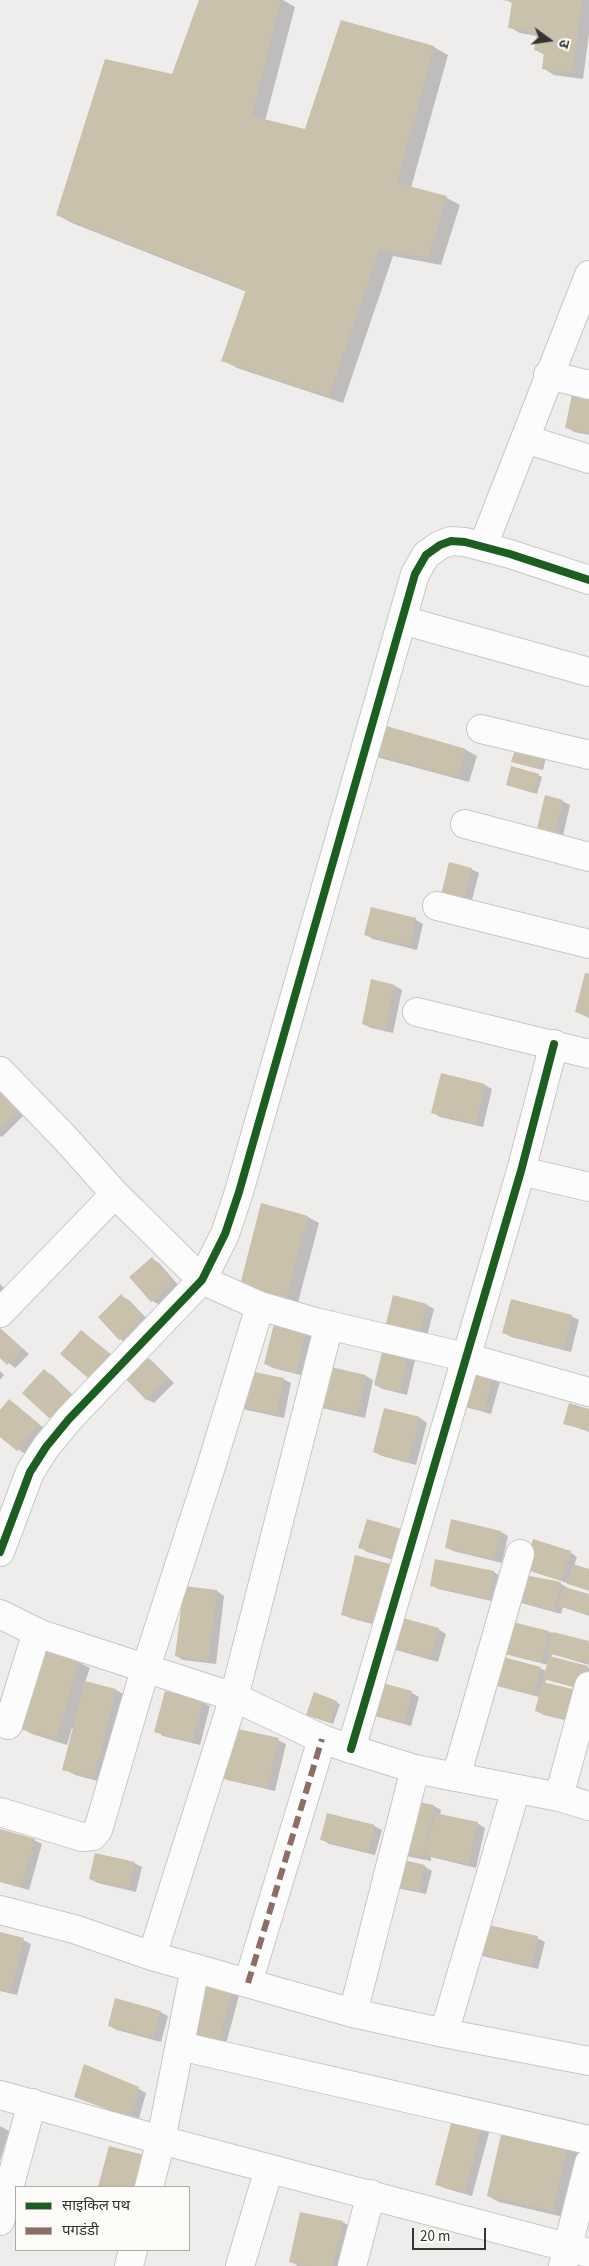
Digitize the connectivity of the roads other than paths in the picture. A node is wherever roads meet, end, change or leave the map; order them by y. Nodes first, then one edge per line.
1 (589, 275) edge
2 (580, 322) edge
3 (548, 375) junction
4 (589, 385) edge
5 (525, 439) junction
6 (589, 459) edge
7 (483, 546) junction
8 (589, 580) edge
9 (402, 620) junction
10 (589, 672) edge
11 (481, 729) dead end
12 (589, 755) edge
13 (465, 824) dead end
14 (589, 857) edge
15 (437, 906) dead end
16 (589, 944) edge
17 (417, 1012) dead end
18 (554, 1044) junction
19 (589, 1054) edge
20 (0, 1071) edge
21 (521, 1171) junction
22 (589, 1187) edge
23 (115, 1194) junction
24 (202, 1280) junction
25 (260, 1306) junction
26 (0, 1313) edge
27 (330, 1326) junction
28 (465, 1357) junction
29 (589, 1392) edge
30 (0, 1552) edge
31 (520, 1554) dead end
32 (0, 1614) edge
33 (37, 1632) junction
34 (146, 1668) junction
35 (589, 1686) edge
36 (234, 1696) junction
37 (8, 1725) dead end
38 (322, 1739) junction
39 (352, 1750) junction
40 (415, 1769) junction
41 (456, 1776) junction
42 (516, 1788) junction
43 (559, 1798) junction
44 (589, 1806) edge
45 (0, 1812) edge
46 (0, 1910) edge
47 (152, 1956) junction
48 (195, 1968) junction
49 (248, 1983) junction
50 (353, 2012) junction
51 (444, 2033) junction
52 (180, 2046) junction
53 (589, 2062) edge
54 (0, 2095) edge
55 (32, 2103) junction
56 (162, 2140) junction
57 (589, 2140) edge
58 (589, 2163) edge
59 (268, 2169) junction
60 (149, 2186) edge
61 (371, 2194) junction
62 (0, 2221) edge
63 (134, 2251) edge
64 (573, 2255) edge
65 (129, 2266) edge
66 (240, 2266) edge
67 (352, 2266) edge

1 - 2 street
2 - 3 street
3 - 4 street
3 - 5 street
5 - 6 street
5 - 7 street
7 - 8 street
7 - 9 street
9 - 10 street
9 - 24 street
11 - 12 street
13 - 14 street
15 - 16 street
17 - 18 street
18 - 19 street
18 - 21 street
20 - 23 street
21 - 22 street
21 - 28 street
23 - 24 street
23 - 26 street
24 - 25 street
24 - 30 street
25 - 27 street
25 - 34 street
27 - 28 street
27 - 36 street
28 - 29 street
28 - 39 street
31 - 41 street
32 - 33 street
33 - 34 street
33 - 37 street
34 - 36 street
34 - 45 street
35 - 43 street
36 - 38 street
36 - 47 street
38 - 39 street
38 - 49 street
39 - 40 street
40 - 41 street
40 - 50 street
41 - 42 street
42 - 43 street
42 - 51 street
43 - 44 street
46 - 47 street
47 - 48 street
48 - 49 street
48 - 52 street
49 - 50 street
50 - 51 street
51 - 53 street
52 - 56 street
52 - 57 street
54 - 55 street
55 - 56 street
55 - 62 street
56 - 59 street
56 - 60 street
58 - 64 street
59 - 61 street
59 - 66 street
61 - 64 street
61 - 67 street
63 - 65 street

